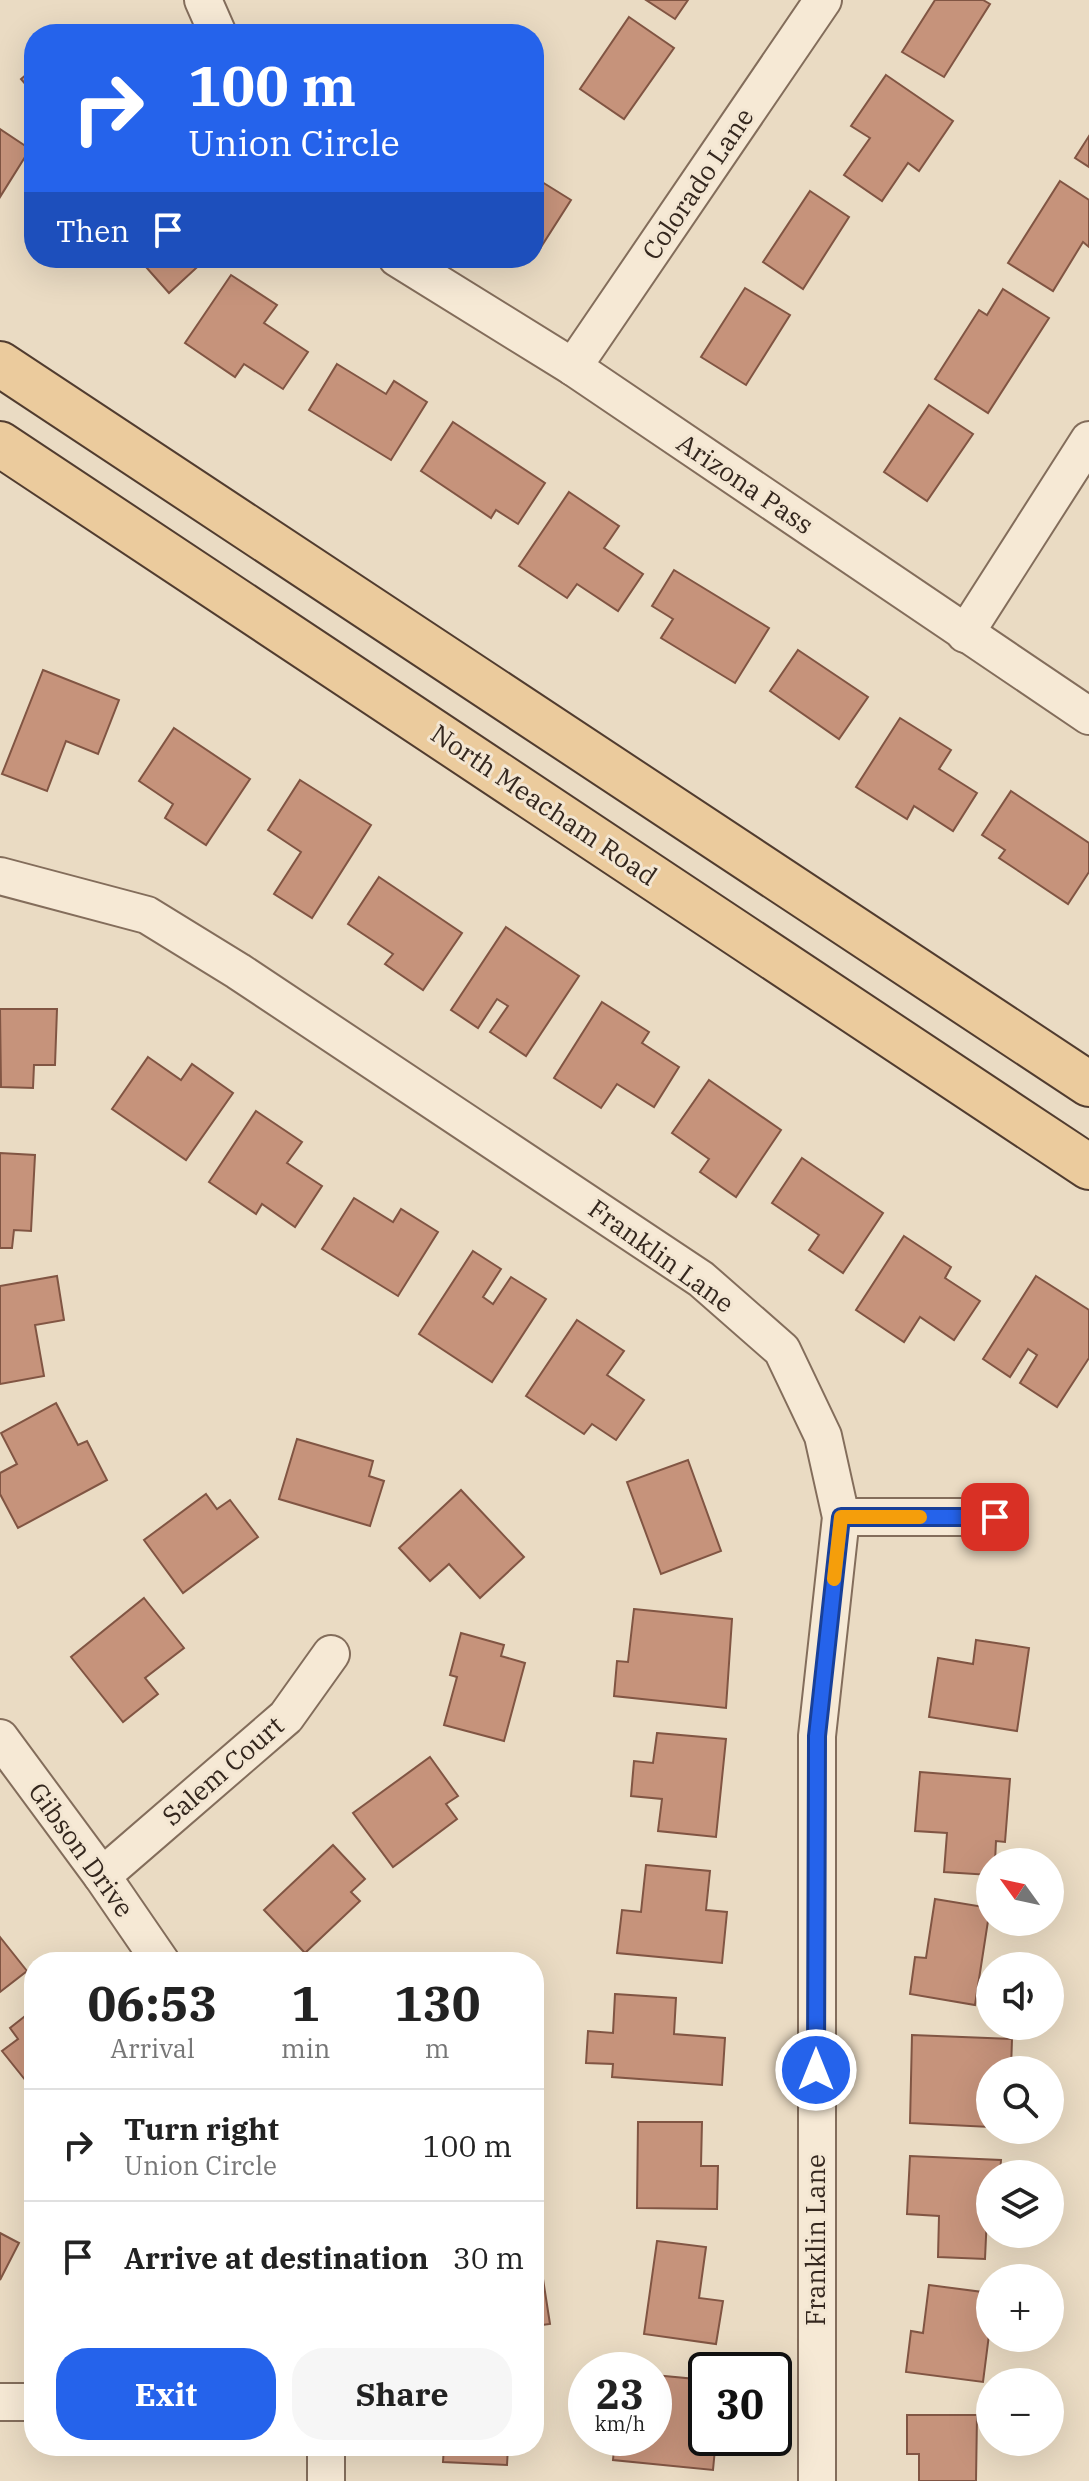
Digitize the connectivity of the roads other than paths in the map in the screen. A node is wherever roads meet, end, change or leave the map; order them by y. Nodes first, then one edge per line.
1 (203, 0) edge
2 (823, 0) edge
3 (214, 24) edge
4 (413, 268) edge
5 (0, 364) edge
6 (573, 367) junction
7 (1089, 440) edge
8 (0, 444) edge
9 (965, 634) junction
10 (1089, 716) edge
11 (0, 876) edge
12 (1089, 1084) edge
13 (1089, 1167) edge
14 (841, 1517) junction
15 (995, 1517) dead end
16 (331, 1654) dead end
17 (0, 1738) edge
18 (102, 1876) junction
19 (154, 1952) edge
20 (0, 2402) edge
21 (24, 2402) edge
22 (326, 2456) edge
23 (326, 2481) edge
24 (817, 2481) edge

1 - 3 street
2 - 6 street, Colorado Lane
4 - 6 street, Arizona Pass
5 - 12 main road
6 - 9 street, Arizona Pass
7 - 9 street
8 - 13 main road, North Meacham Road
9 - 10 street, Arizona Pass
11 - 14 street, Franklin Lane
14 - 15 street
14 - 24 street, Franklin Lane
16 - 18 street, Salem Court
17 - 18 street, Gibson Drive
18 - 19 street, Gibson Drive
20 - 21 street
22 - 23 street

